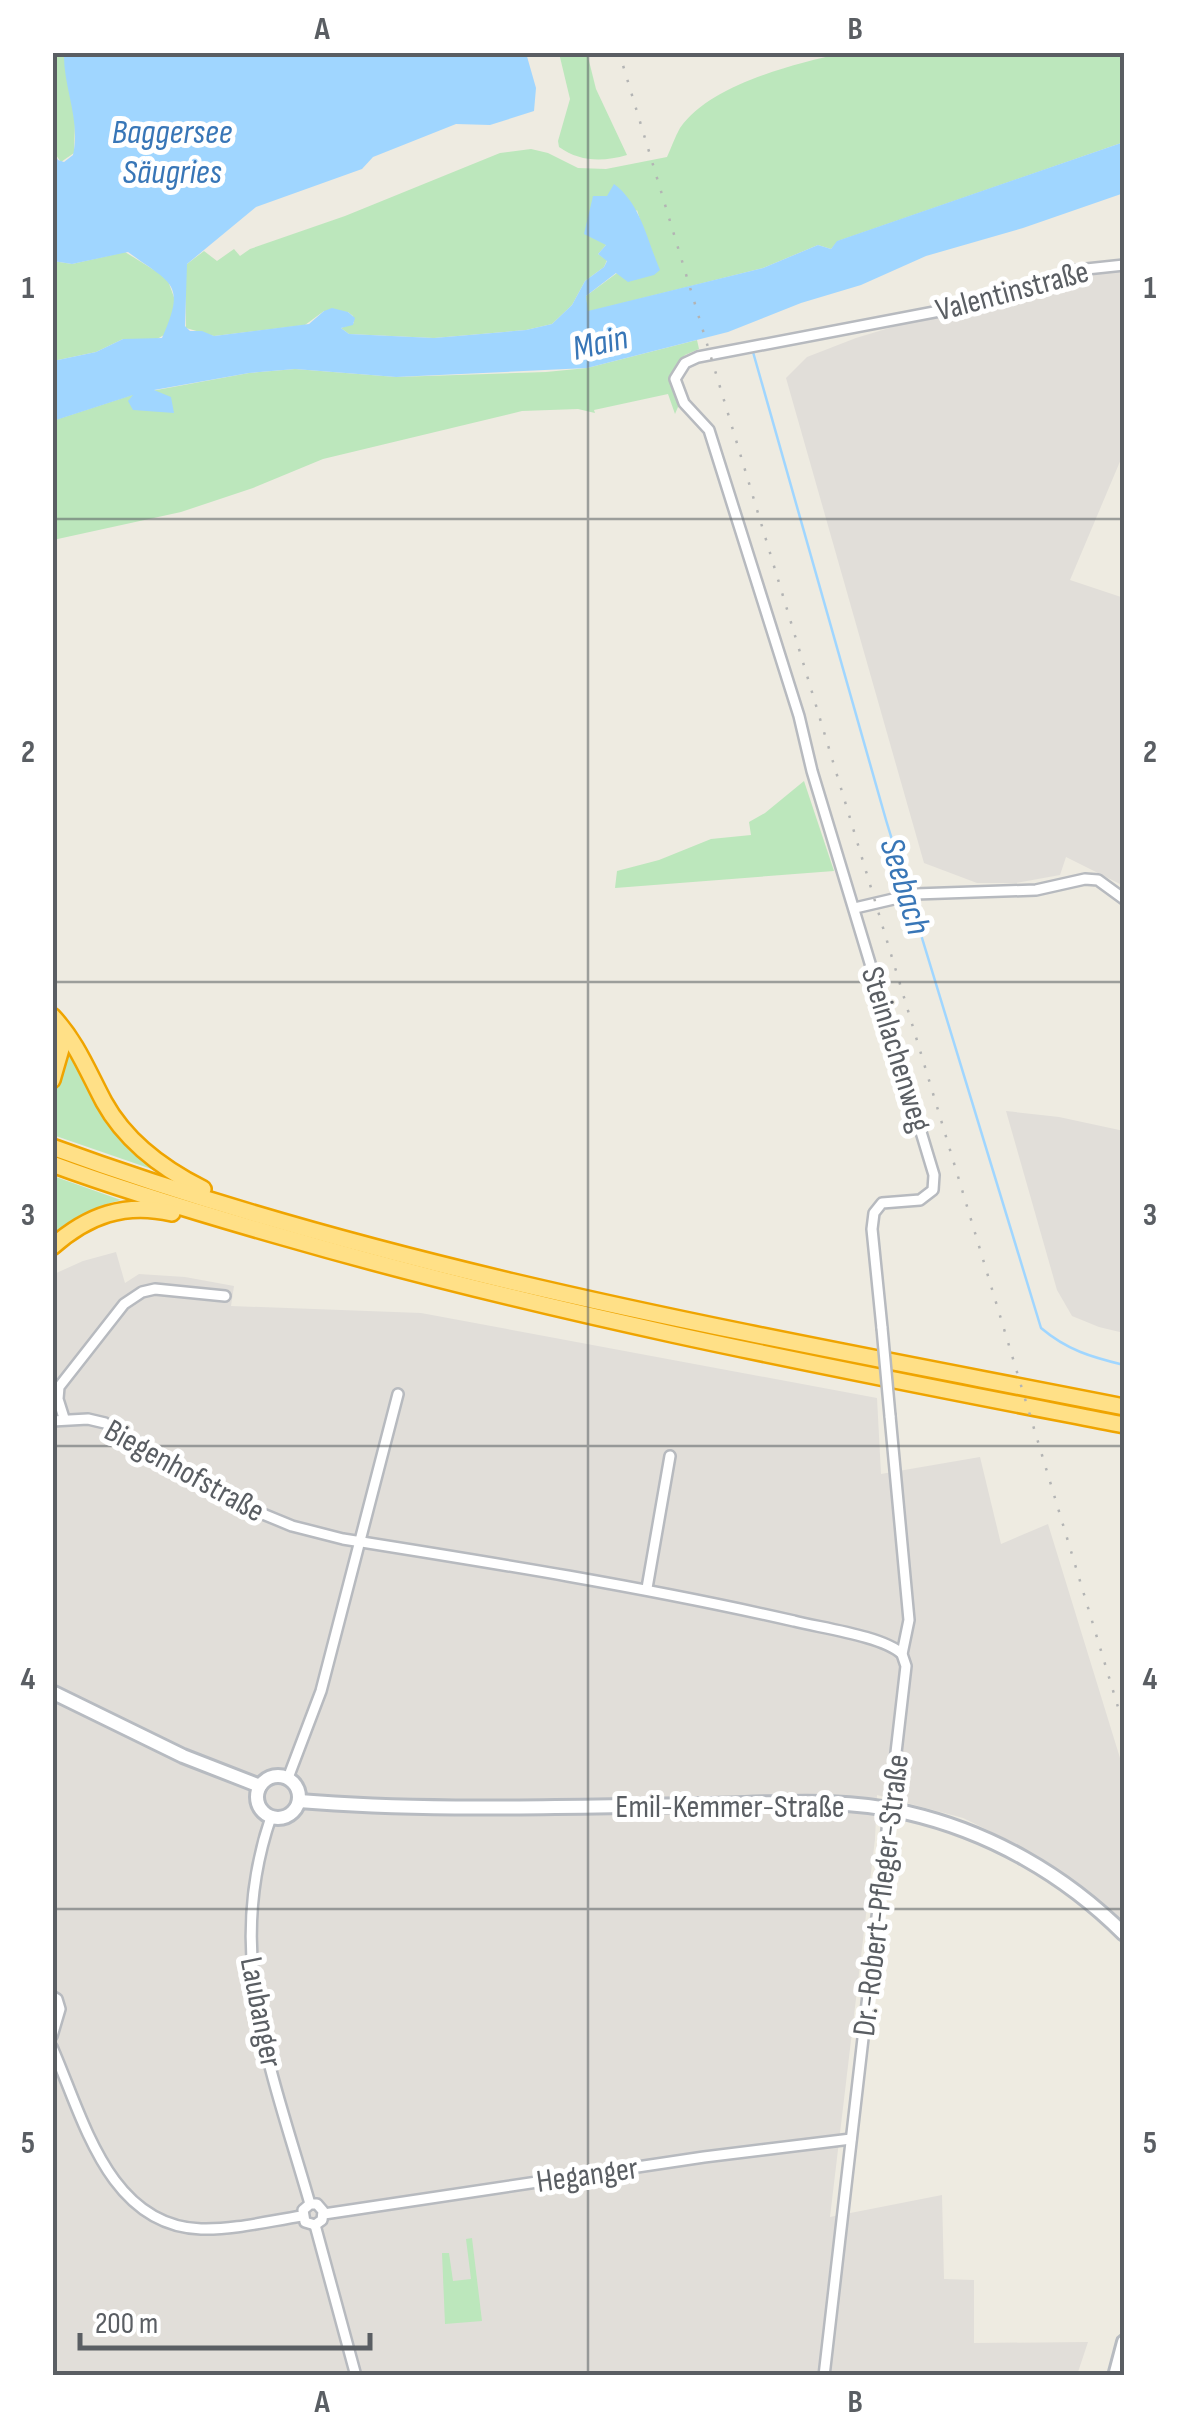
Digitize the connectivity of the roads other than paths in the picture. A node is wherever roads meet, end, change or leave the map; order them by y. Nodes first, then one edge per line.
1 (1124, 265) edge
2 (1124, 899) edge
3 (855, 908) junction
4 (52, 1018) edge
5 (52, 1080) edge
6 (52, 1147) edge
7 (52, 1164) edge
8 (934, 1190) joint
9 (237, 1215) junction
10 (52, 1247) edge
11 (225, 1296) dead end
12 (398, 1394) dead end
13 (1124, 1407) edge
14 (64, 1418) junction
15 (52, 1420) edge
16 (1124, 1425) edge
17 (670, 1456) dead end
18 (362, 1542) junction
19 (647, 1588) junction
20 (902, 1654) junction
21 (52, 1692) edge
22 (288, 1778) junction
23 (260, 1786) junction
24 (300, 1800) junction
25 (891, 1810) junction
26 (271, 1818) junction
27 (1124, 1934) edge
28 (52, 1996) edge
29 (52, 2036) edge
30 (52, 2047) edge
31 (850, 2139) junction
32 (310, 2204) junction
33 (324, 2214) junction
34 (302, 2216) junction
35 (315, 2225) junction
36 (1124, 2342) edge
37 (356, 2376) edge
38 (824, 2376) edge
39 (1116, 2376) edge

1 - 3 street, Valentinstraße
2 - 3 street
3 - 8 street, Steinlachenweg
4 - 5 highway
4 - 9 highway
6 - 9 highway
7 - 9 highway
8 - 20 street, Dr.-Robert-Pfleger-Straße, bridge
9 - 10 highway
9 - 13 highway
9 - 16 highway
11 - 14 street, Biegenhofstraße
12 - 18 street
14 - 15 street, Biegenhofstraße
14 - 18 street, Biegenhofstraße
17 - 19 street
18 - 19 street, Biegenhofstraße
18 - 22 street
19 - 20 street, Biegenhofstraße
20 - 25 street, Dr.-Robert-Pfleger-Straße
21 - 23 street
22 - 23 street
22 - 24 street
23 - 26 street
24 - 25 street, Emil-Kemmer-Straße
24 - 26 street
25 - 27 street, Emil-Kemmer-Straße
25 - 31 street, Dr.-Robert-Pfleger-Straße
26 - 32 street, Laubanger
28 - 29 street
30 - 34 street
31 - 33 street, Heganger
31 - 38 street, Dr.-Robert-Pfleger-Straße
32 - 33 street
32 - 34 street
33 - 35 street
34 - 35 street
35 - 37 street
36 - 39 street

